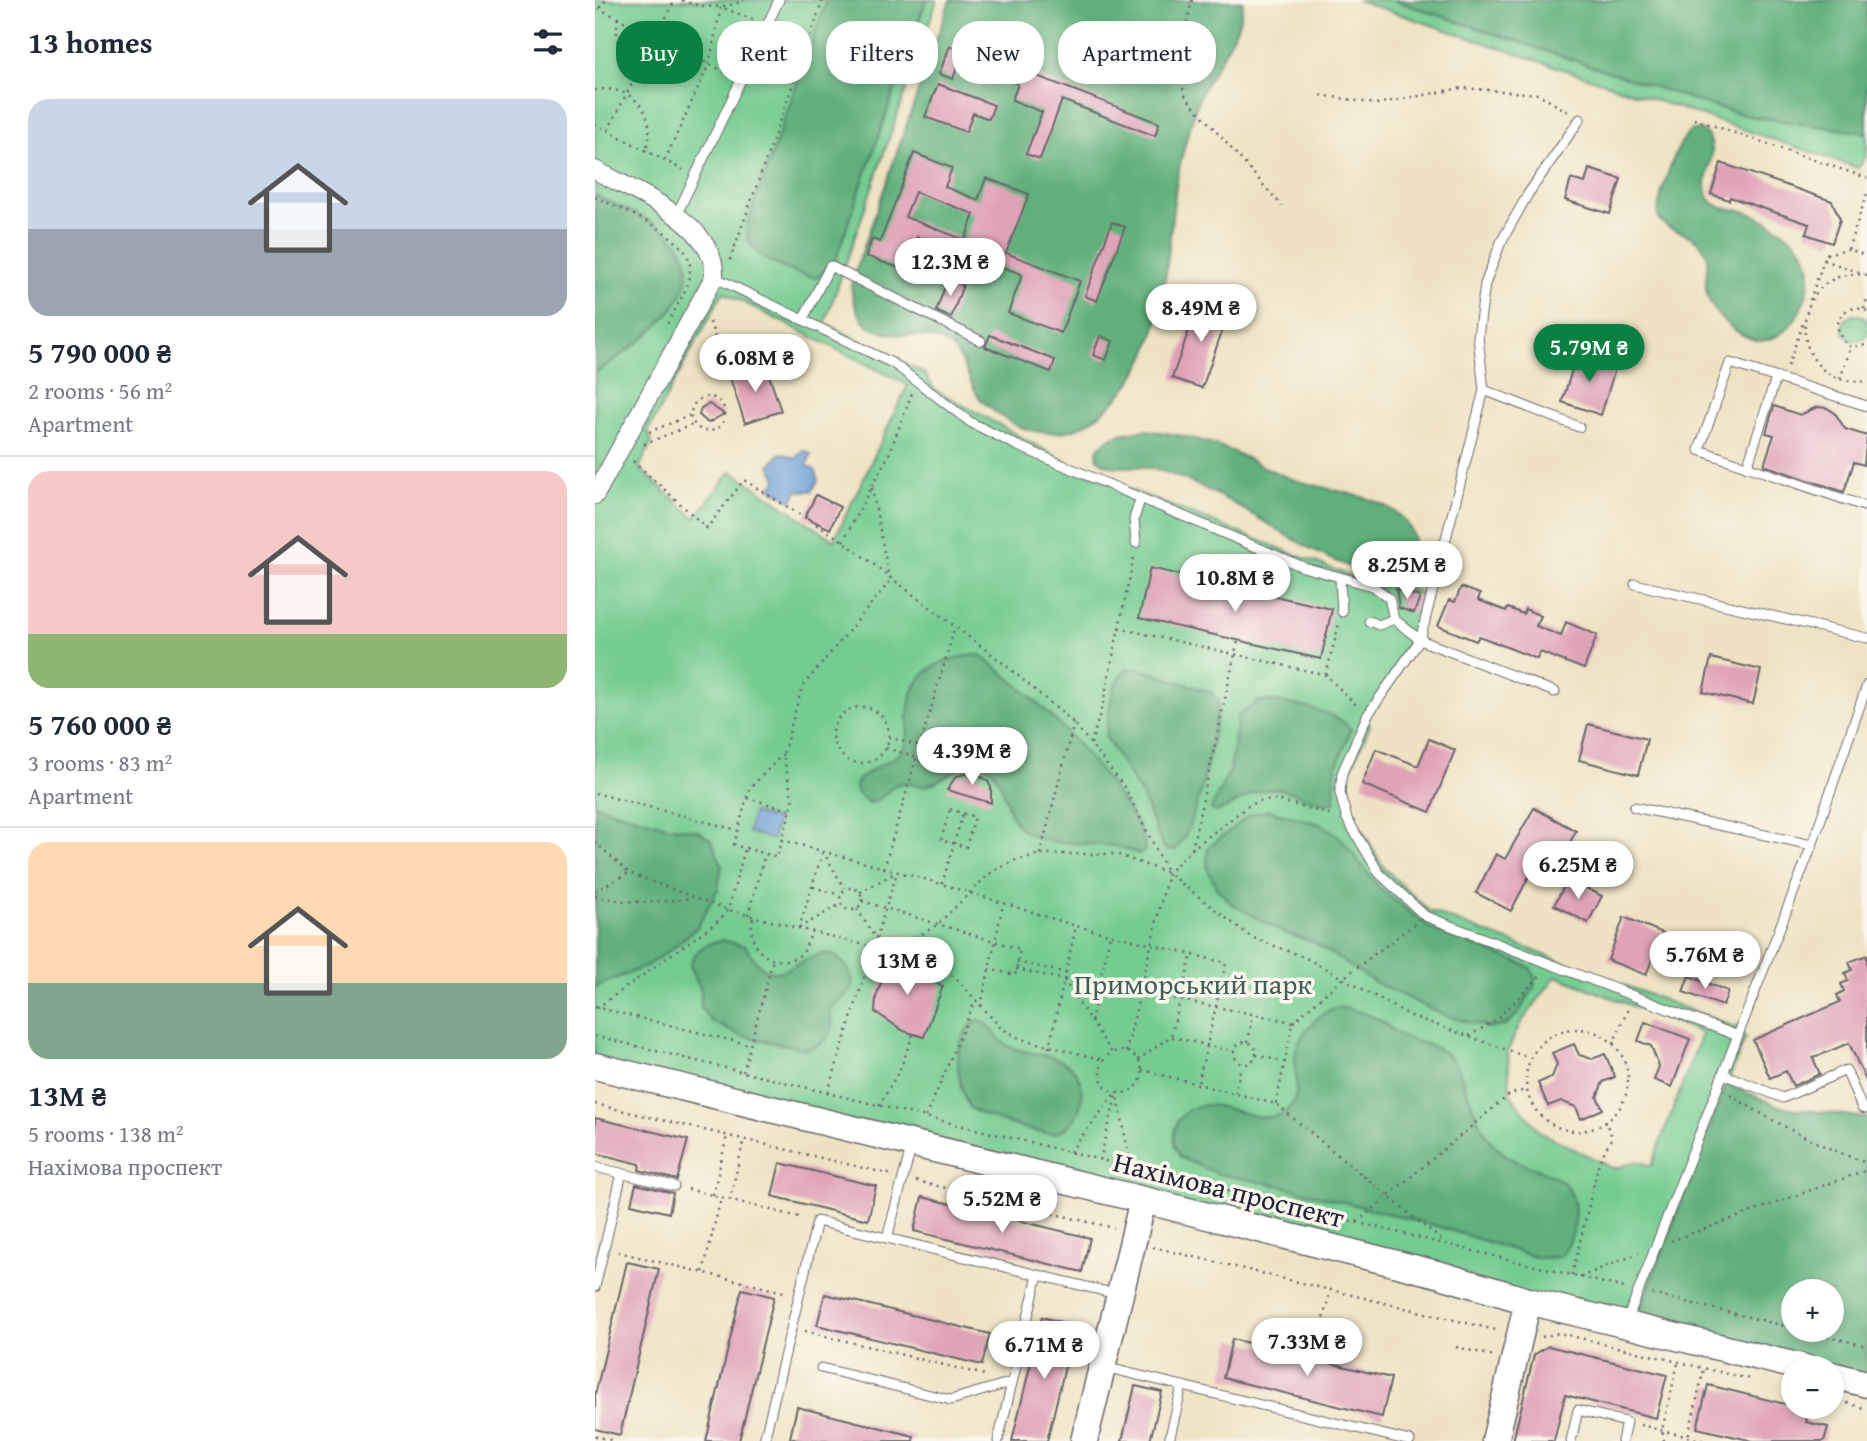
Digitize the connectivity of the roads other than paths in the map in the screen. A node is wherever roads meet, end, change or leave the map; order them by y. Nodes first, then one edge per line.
1 (779, 0) edge
2 (1580, 119) road end
3 (595, 170) edge
4 (677, 216) junction
5 (718, 278) junction
6 (803, 319) junction
7 (981, 341) dead end
8 (1780, 379) junction
9 (1484, 390) junction
10 (1867, 406) edge
11 (1579, 427) dead end
12 (1747, 467) junction
13 (595, 495) edge
14 (1140, 500) junction
15 (1866, 504) edge
16 (1136, 543) road end
17 (1340, 579) junction
18 (1635, 584) dead end
19 (1342, 612) road end
20 (1394, 619) junction
21 (1369, 621) dead end
22 (1867, 638) edge
23 (1419, 640) junction
24 (1867, 685) edge
25 (1555, 692) dead end
26 (1634, 807) dead end
27 (1812, 845) junction
28 (1738, 1036) junction
29 (595, 1066) edge
30 (1723, 1074) junction
31 (1867, 1109) edge
32 (912, 1143) junction
33 (595, 1167) edge
34 (622, 1173) junction
35 (674, 1186) road end
36 (1143, 1200) junction
37 (887, 1238) junction
38 (1038, 1275) junction
39 (595, 1287) edge
40 (1120, 1295) junction
41 (1528, 1301) junction
42 (1626, 1325) junction
43 (1781, 1362) edge
44 (1102, 1367) junction
45 (821, 1368) dead end
46 (1844, 1378) edge
47 (1012, 1382) junction
48 (1867, 1384) edge
49 (1182, 1386) junction
50 (764, 1441) edge
51 (998, 1441) edge
52 (1084, 1441) edge
53 (1169, 1441) edge
54 (1410, 1441) edge
55 (1495, 1441) edge
56 (1571, 1441) edge
57 (1622, 1441) edge

1 - 4 lane
2 - 9 lane
3 - 4 street
4 - 5 street
5 - 6 lane
5 - 13 street
6 - 7 lane
6 - 14 lane
8 - 10 lane
8 - 12 lane
8 - 12 lane
9 - 11 lane
9 - 23 lane
12 - 15 lane
14 - 16 lane
14 - 17 lane
17 - 19 lane
17 - 20 lane
18 - 22 lane
20 - 21 lane
20 - 23 lane
23 - 25 lane
23 - 28 lane
24 - 27 lane
26 - 27 lane
27 - 28 lane
28 - 30 lane
29 - 32 main road, Нахімова проспект
30 - 31 lane
30 - 42 lane
32 - 36 main road, Нахімова проспект
32 - 37 lane
33 - 34 lane
34 - 35 lane
34 - 39 lane
36 - 40 main road
36 - 41 main road, Нахімова проспект
37 - 38 lane
37 - 50 lane
38 - 40 lane
38 - 47 lane
40 - 44 main road
41 - 42 main road, Нахімова проспект
41 - 55 main road
42 - 43 main road, Нахімова проспект
44 - 49 lane
44 - 52 main road
45 - 47 lane
46 - 48 main road
47 - 51 lane
49 - 53 lane
49 - 54 lane
56 - 57 lane

